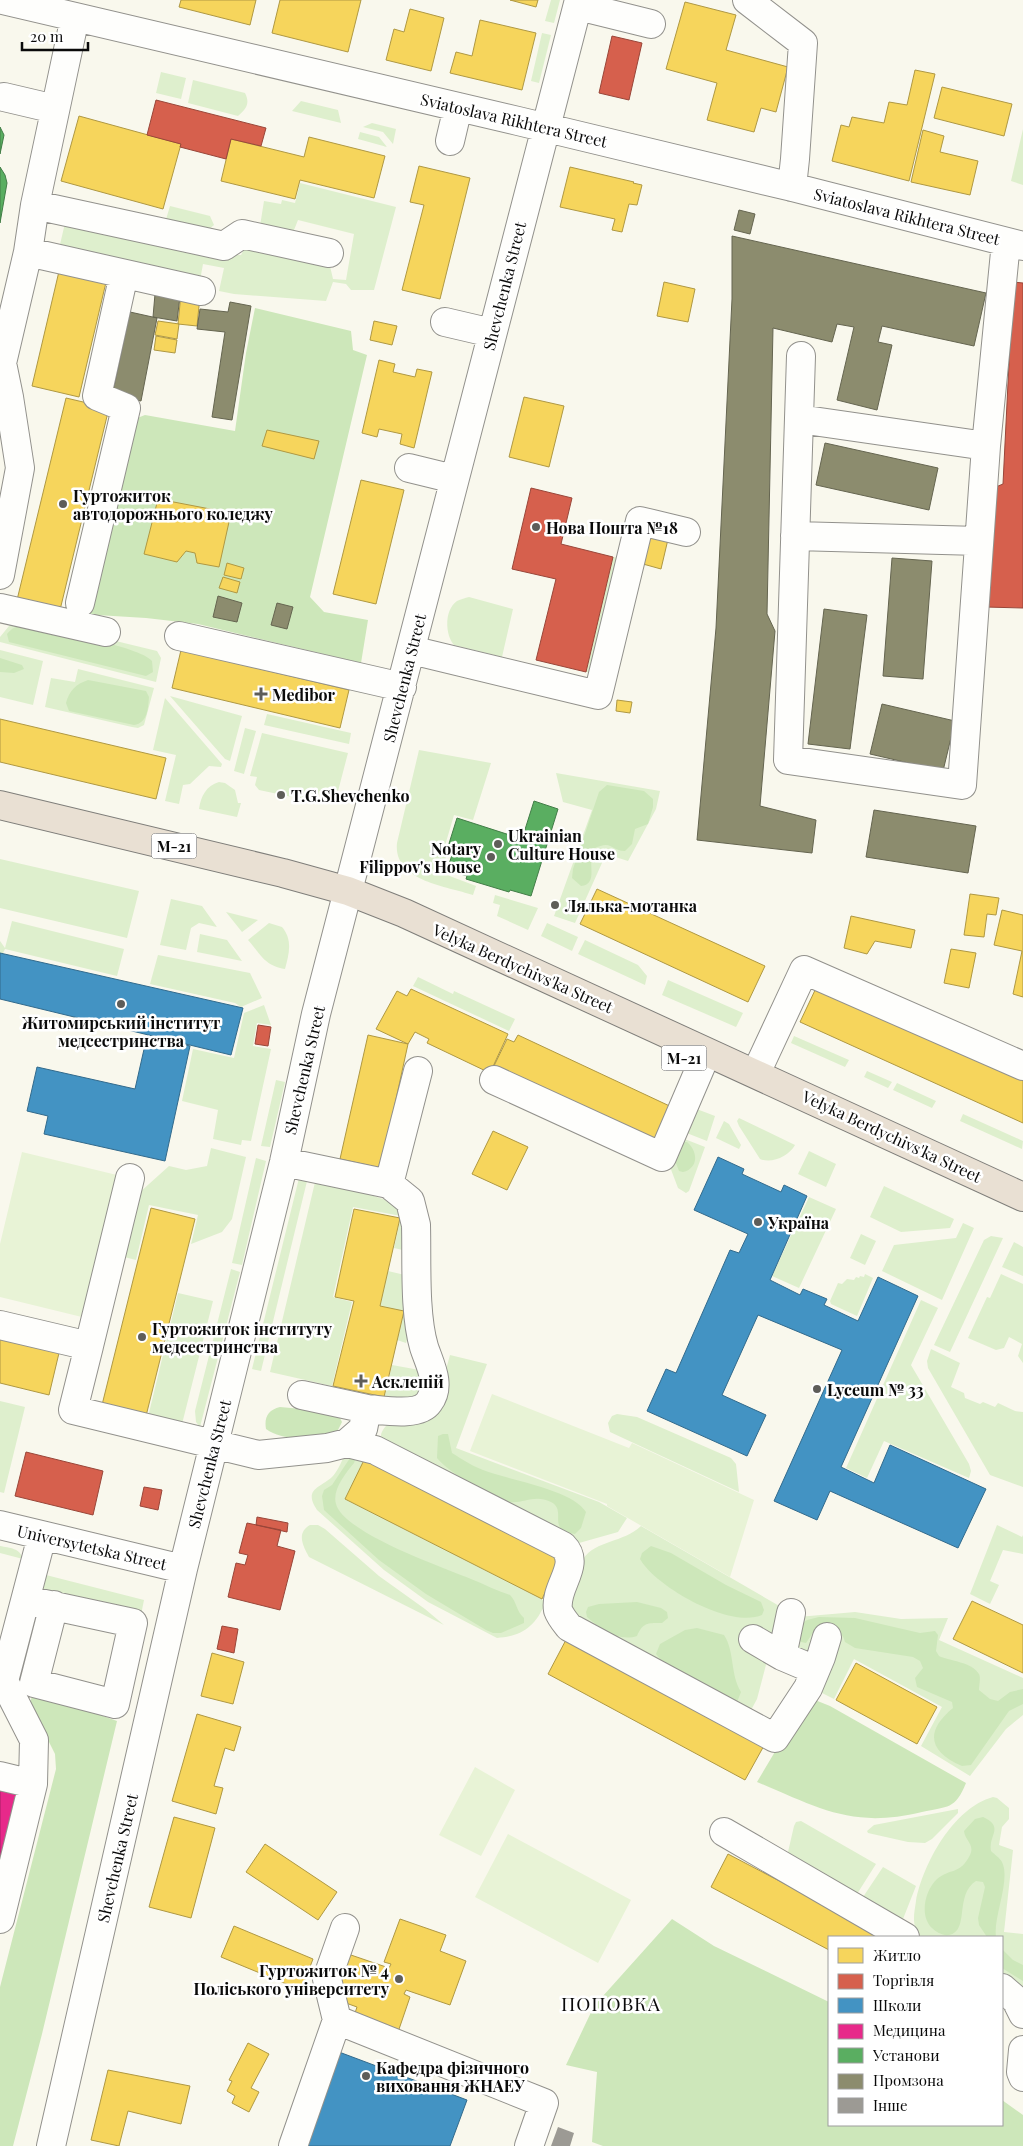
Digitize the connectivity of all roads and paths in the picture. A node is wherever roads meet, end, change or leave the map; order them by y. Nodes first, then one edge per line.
1 (3, 0) edge
2 (747, 0) edge
3 (578, 3) edge
4 (75, 17) junction
5 (651, 24) dead end
6 (4, 97) dead end
7 (458, 107) junction
8 (55, 109) junction
9 (546, 128) junction
10 (450, 141) dead end
11 (792, 187) junction
12 (35, 205) junction
13 (1014, 244) edge
14 (28, 252) junction
15 (329, 253) dead end
16 (124, 274) junction
17 (201, 291) dead end
18 (445, 322) dead end
19 (492, 333) junction
20 (801, 356) dead end
21 (1, 362) edge
22 (799, 419) junction
23 (986, 446) junction
24 (409, 468) dead end
25 (454, 479) junction
26 (686, 532) dead end
27 (795, 536) junction
28 (979, 541) junction
29 (0, 575) edge
30 (80, 602) dead end
31 (0, 608) edge
32 (106, 632) dead end
33 (179, 636) dead end
34 (411, 650) junction
35 (402, 687) junction
36 (0, 805) edge
37 (0, 822) edge
38 (345, 899) junction
39 (701, 1066) junction
40 (1023, 1066) edge
41 (418, 1071) dead end
42 (756, 1073) junction
43 (494, 1080) dead end
44 (284, 1162) junction
45 (130, 1178) dead end
46 (389, 1184) junction
47 (1023, 1197) edge
48 (1023, 1212) edge
49 (0, 1325) edge
50 (89, 1346) junction
51 (302, 1395) dead end
52 (367, 1409) junction
53 (346, 1443) junction
54 (213, 1446) junction
55 (0, 1525) edge
56 (42, 1536) junction
57 (183, 1569) junction
58 (26, 1600) junction
59 (54, 1605) dead end
60 (791, 1613) dead end
61 (827, 1636) dead end
62 (753, 1639) dead end
63 (782, 1656) junction
64 (815, 1670) junction
65 (2, 1681) edge
66 (0, 1776) edge
67 (33, 1784) junction
68 (724, 1832) dead end
69 (0, 1919) edge
70 (345, 1928) dead end
71 (903, 1936) edge
72 (1003, 1989) edge
73 (1023, 2014) edge
74 (337, 2020) junction
75 (1023, 2050) edge
76 (1023, 2077) edge
77 (50, 2146) edge
78 (293, 2146) edge
79 (530, 2146) edge

1 - 4 street, Sviatoslava Rikhtera Street
2 - 11 street
3 - 5 street
3 - 9 street, Shevchenka Street
4 - 7 street, Sviatoslava Rikhtera Street
4 - 8 street
6 - 8 street
7 - 9 street, Sviatoslava Rikhtera Street
7 - 10 street
8 - 12 street
9 - 11 street, Sviatoslava Rikhtera Street
9 - 19 street, Shevchenka Street
11 - 13 street, Sviatoslava Rikhtera Street
12 - 14 street
12 - 15 street
13 - 23 street
14 - 16 street
14 - 21 street
16 - 17 street
16 - 30 street
18 - 19 street
19 - 25 street, Shevchenka Street
20 - 22 street
21 - 29 street
22 - 23 street
22 - 27 street
23 - 28 street
24 - 25 street
25 - 34 street, Shevchenka Street
26 - 34 street
27 - 28 street
27 - 28 street
31 - 32 street
33 - 35 street
34 - 35 street, Shevchenka Street
35 - 38 street, Shevchenka Street
36 - 38 highway, Velyka Berdychivs'ka Street / М-21
37 - 38 highway, М-21
38 - 39 highway, М-21
38 - 42 highway, Velyka Berdychivs'ka Street / М-21
38 - 44 street, Shevchenka Street
39 - 43 street
39 - 48 highway, М-21
40 - 42 street
41 - 46 street
42 - 47 highway, Velyka Berdychivs'ka Street / М-21
44 - 46 street
44 - 54 street, Shevchenka Street
45 - 50 street
46 - 52 street
49 - 50 street
50 - 54 street
51 - 52 street
52 - 53 street
53 - 54 street
53 - 64 street
54 - 57 street, Shevchenka Street
55 - 56 street, Universytetska Street
56 - 57 street, Universytetska Street
56 - 58 street
57 - 77 street, Shevchenka Street
58 - 59 street
58 - 65 street
60 - 63 street
61 - 64 street
62 - 63 street
63 - 64 street
65 - 67 street
66 - 67 street
67 - 69 street
68 - 71 street
70 - 74 street
72 - 73 street
74 - 78 street
74 - 79 street
75 - 76 street

